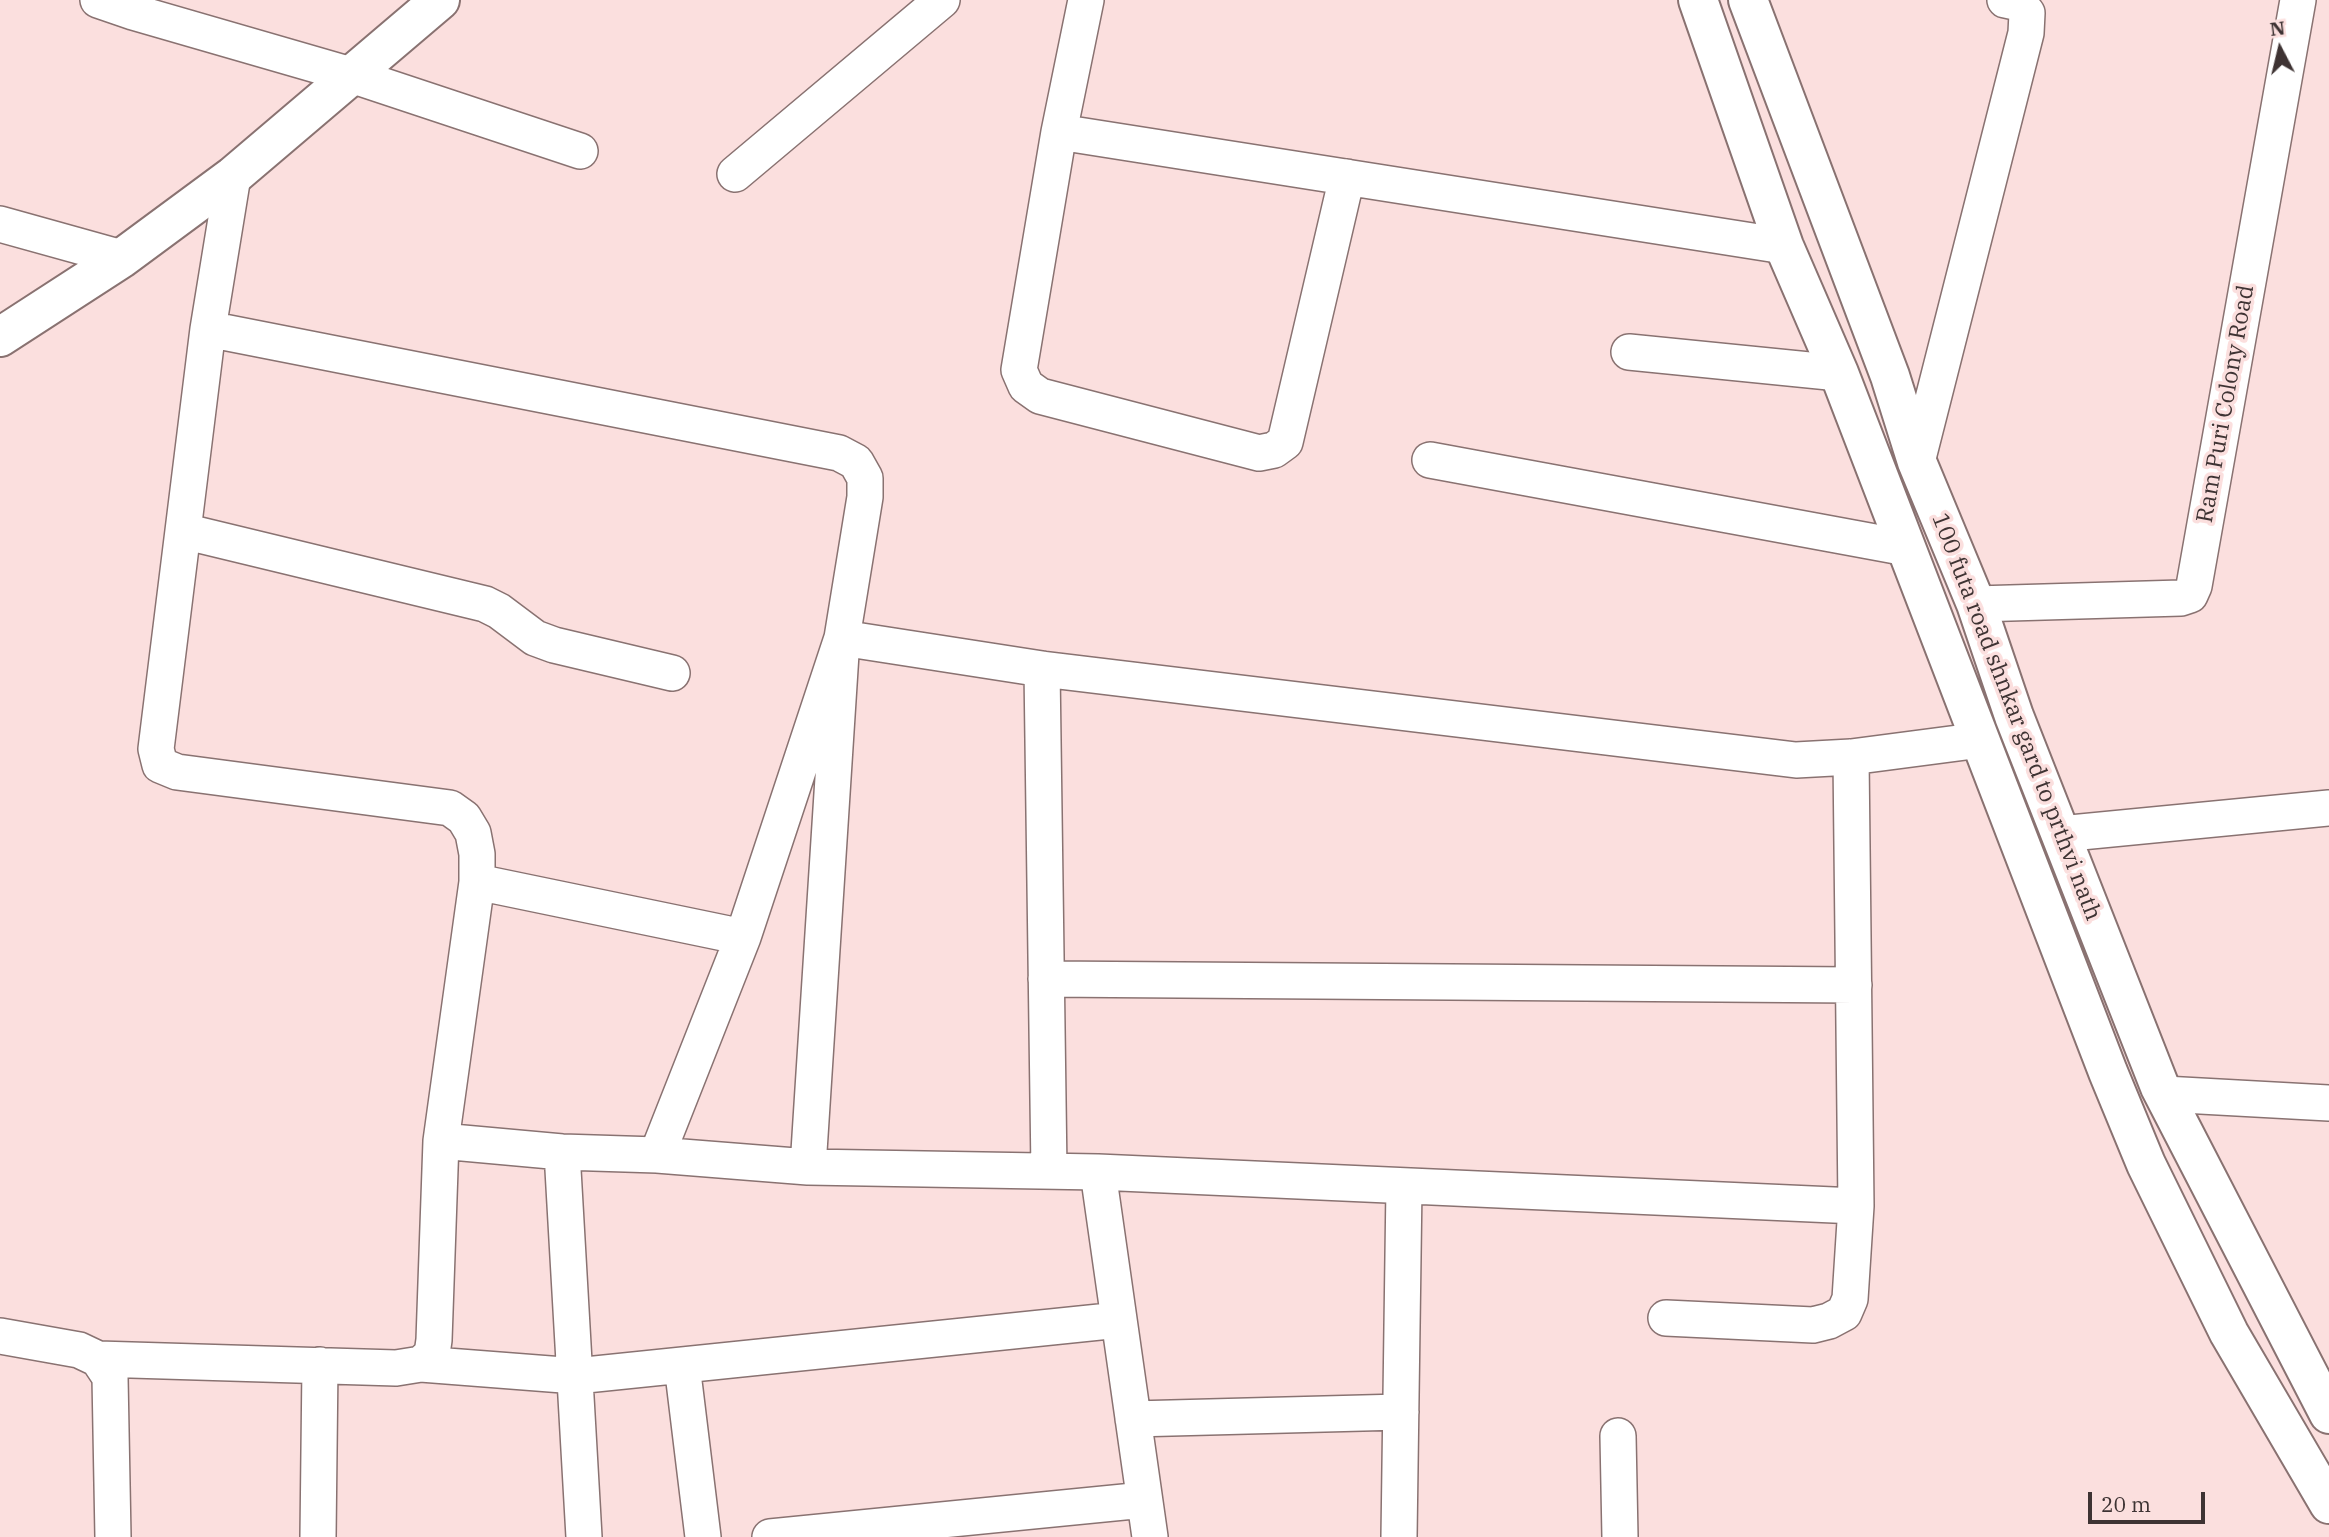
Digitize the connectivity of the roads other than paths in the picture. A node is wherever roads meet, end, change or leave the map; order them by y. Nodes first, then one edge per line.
1 (98, 0) edge
2 (440, 0) edge
3 (942, 0) edge
4 (1086, 0) edge
5 (1698, 0) edge
6 (1748, 0) edge
7 (2006, 0) edge
8 (2298, 0) edge
9 (135, 6) edge
10 (351, 75) junction
11 (1059, 132) junction
12 (580, 150) dead end
13 (735, 174) dead end
14 (233, 176) junction
15 (1347, 177) junction
16 (0, 224) edge
17 (1784, 246) junction
18 (122, 258) junction
19 (208, 329) junction
20 (0, 337) edge
21 (1629, 352) dead end
22 (1839, 373) junction
23 (1430, 460) dead end
24 (1917, 461) junction
25 (183, 531) junction
26 (1907, 548) junction
27 (1976, 604) junction
28 (842, 638) junction
29 (1042, 669) junction
30 (672, 673) dead end
31 (1981, 740) junction
32 (1851, 757) junction
33 (2329, 808) edge
34 (2060, 834) junction
35 (477, 882) junction
36 (743, 937) junction
37 (1046, 979) junction
38 (1854, 985) junction
39 (2164, 1094) junction
40 (2329, 1104) edge
41 (441, 1142) junction
42 (562, 1152) junction
43 (657, 1155) junction
44 (808, 1167) junction
45 (1049, 1171) junction
46 (1098, 1172) junction
47 (1404, 1186) junction
48 (1856, 1206) junction
49 (1666, 1318) dead end
50 (1119, 1320) junction
51 (0, 1336) edge
52 (98, 1359) junction
53 (421, 1364) junction
54 (320, 1365) junction
55 (682, 1365) junction
56 (576, 1376) junction
57 (1401, 1412) junction
58 (2329, 1414) edge
59 (1133, 1419) junction
60 (1618, 1436) dead end
61 (1144, 1500) junction
62 (2329, 1504) edge
63 (113, 1537) edge
64 (318, 1537) edge
65 (584, 1537) edge
66 (703, 1537) edge
67 (770, 1537) edge
68 (1150, 1537) edge
69 (1399, 1537) edge
70 (1619, 1537) edge

1 - 9 street
2 - 10 street
3 - 13 street
4 - 11 street
5 - 17 street
6 - 24 street, 100 futa road shnkar gard to prthvi nath
7 - 24 street
8 - 27 street, Ram Puri Colony Road
9 - 10 street
10 - 12 street
10 - 14 street
11 - 15 street
11 - 15 street
14 - 18 street
14 - 19 street
15 - 17 street
16 - 18 street
17 - 22 street
18 - 20 street
19 - 25 street
19 - 28 street
21 - 22 street
22 - 26 street
23 - 26 street
24 - 27 street, 100 futa road shnkar gard to prthvi nath
25 - 30 street
25 - 35 street
26 - 31 street
27 - 34 street, 100 futa road shnkar gard to prthvi nath
28 - 29 street
28 - 36 street
28 - 44 street
29 - 32 street
29 - 37 street
31 - 32 street
31 - 62 street
32 - 38 street
33 - 34 street
34 - 39 street, 100 futa road shnkar gard to prthvi nath
35 - 36 street
35 - 41 street
36 - 43 street
37 - 38 street
37 - 45 street
38 - 48 street
39 - 40 street
39 - 58 street, 100 futa road shnkar gard to prthvi nath
41 - 42 street
41 - 53 street
42 - 43 street
42 - 56 street
43 - 44 street
44 - 45 street
45 - 46 street
46 - 47 street
46 - 50 street
47 - 48 street
47 - 57 street
48 - 49 street
50 - 55 street
50 - 59 street
51 - 52 street
52 - 54 street
52 - 63 street
53 - 54 street
53 - 56 street
54 - 64 street
55 - 56 street
55 - 66 street
56 - 65 street
57 - 59 street
57 - 69 street
59 - 61 street
60 - 70 street
61 - 67 street
61 - 68 street

